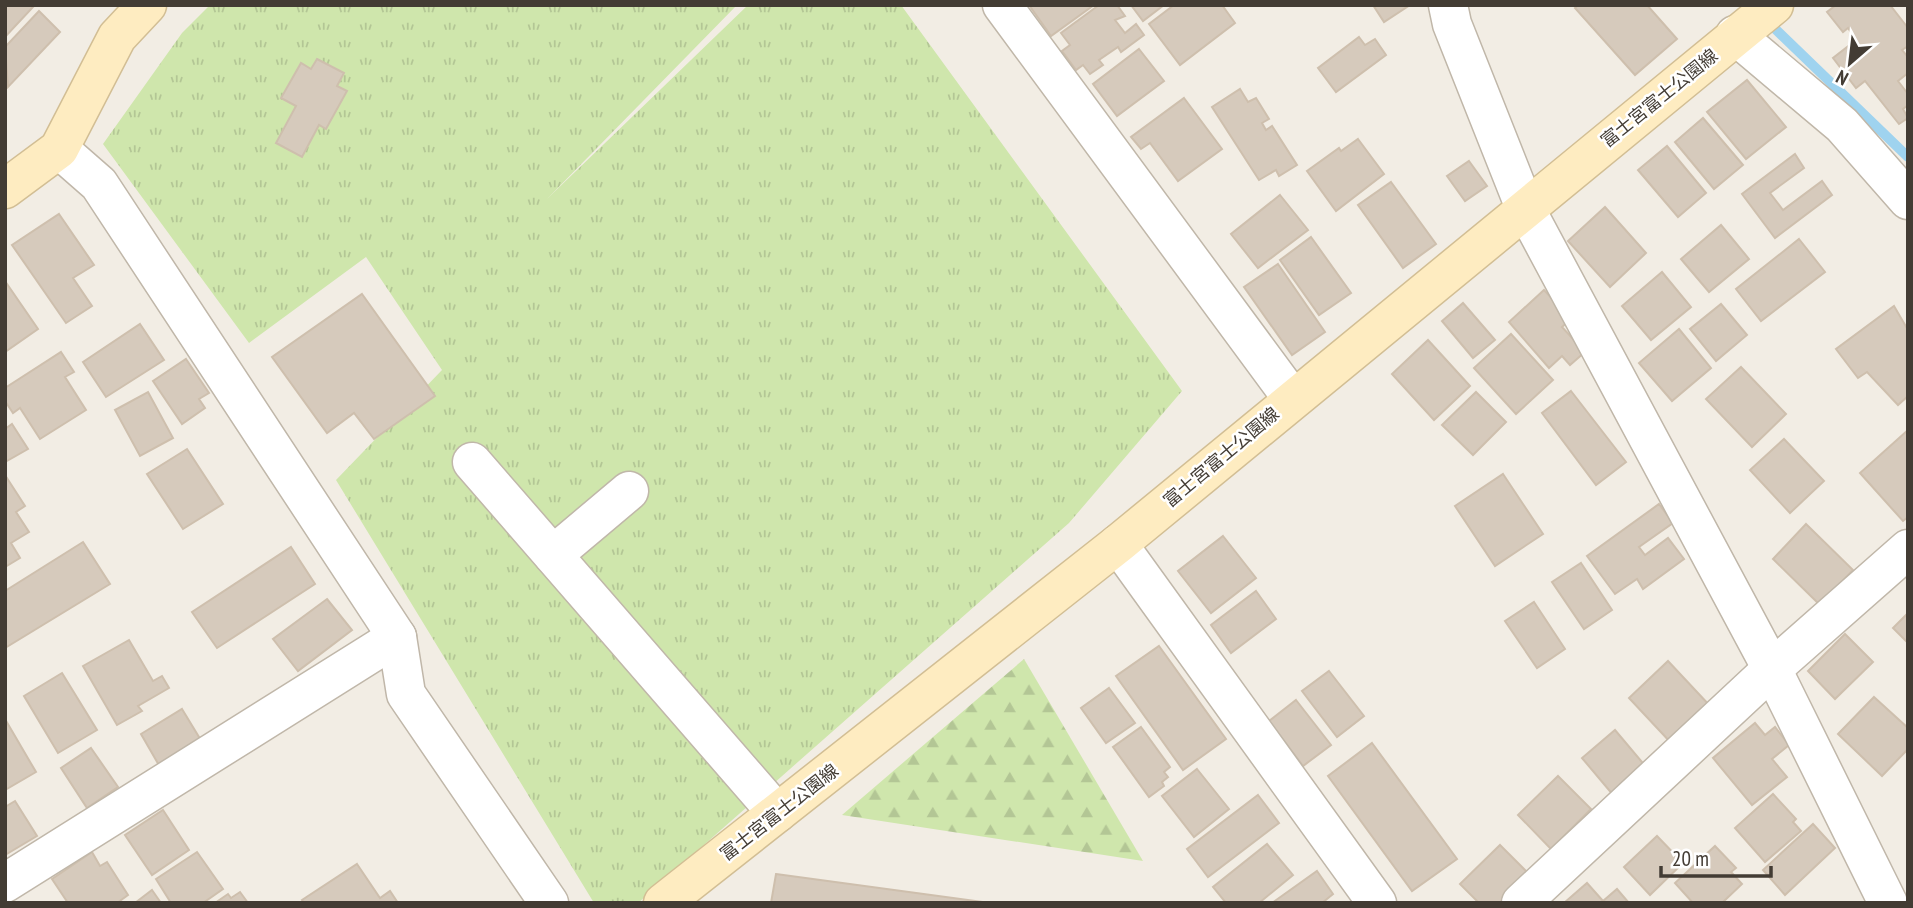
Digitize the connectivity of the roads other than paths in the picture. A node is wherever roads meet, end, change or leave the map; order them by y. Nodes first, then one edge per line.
1 (147, 5) edge
2 (1002, 5) edge
3 (1447, 5) edge
4 (1756, 19) edge
5 (59, 149) junction
6 (5, 189) edge
7 (1908, 200) edge
8 (1525, 208) junction
9 (1292, 398) junction
10 (472, 462) dead end
11 (629, 491) dead end
12 (1118, 544) junction
13 (1908, 549) edge
14 (553, 555) junction
15 (397, 637) junction
16 (1772, 669) junction
17 (777, 813) junction
18 (5, 883) edge
19 (549, 903) edge
20 (663, 903) edge
21 (1377, 903) edge
22 (1521, 903) edge
23 (1888, 903) edge

1 - 5 main road
2 - 9 street
3 - 8 street
4 - 7 street
4 - 8 main road, 富士宮富士公園線
5 - 6 main road
5 - 15 street
8 - 9 main road, 富士宮富士公園線
8 - 16 street
9 - 12 main road, 富士宮富士公園線
10 - 14 street
11 - 14 street
12 - 17 main road, 富士宮富士公園線
12 - 21 street
13 - 16 street
14 - 17 street
15 - 18 street
15 - 19 street
16 - 22 street
16 - 23 street
17 - 20 main road, 富士宮富士公園線

